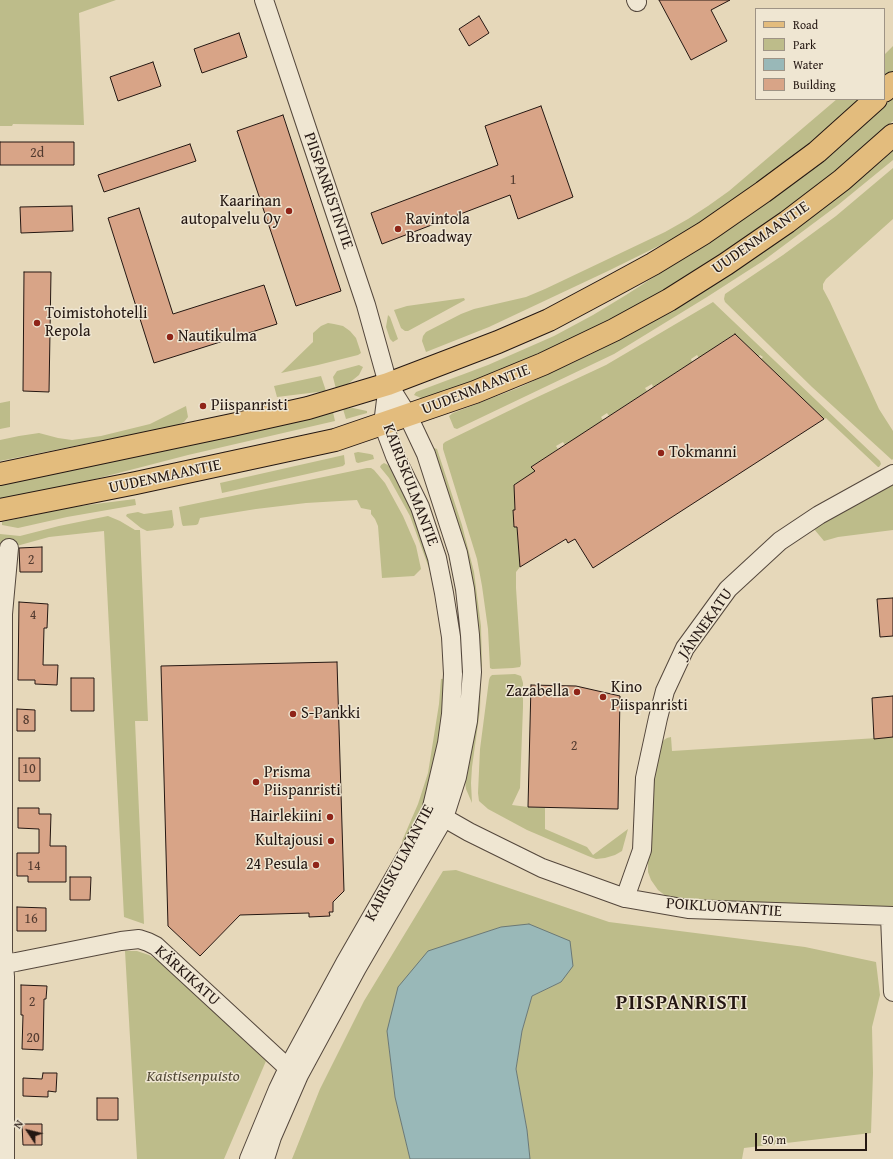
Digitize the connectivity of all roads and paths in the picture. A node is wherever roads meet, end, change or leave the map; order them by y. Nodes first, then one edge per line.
1 (264, 0) edge
2 (893, 83) edge
3 (885, 90) edge
4 (875, 100) edge
5 (893, 135) edge
6 (388, 384) junction
7 (408, 416) junction
8 (383, 424) junction
9 (0, 474) edge
10 (893, 474) edge
11 (0, 510) edge
12 (9, 548) dead end
13 (437, 814) junction
14 (625, 898) junction
15 (892, 916) edge
16 (4, 964) junction
17 (893, 992) edge
18 (293, 1071) junction
19 (5, 1159) edge
20 (249, 1159) edge
21 (265, 1159) edge

1 - 6 street, PIISPANRISTINTIE
2 - 3 main road
4 - 6 main road
5 - 7 main road, UUDENMAANTIE
6 - 7 street, KAIRISKULMANTIE
6 - 8 street, KAIRISKULMANTIE
6 - 9 main road
7 - 8 main road, UUDENMAANTIE
7 - 13 street, KAIRISKULMANTIE
8 - 11 main road, UUDENMAANTIE
8 - 13 street, KAIRISKULMANTIE
10 - 14 street, JÄNNEKATU
12 - 16 street
13 - 14 street, POIKLUOMANTIE
13 - 18 street, KAIRISKULMANTIE
14 - 15 street, POIKLUOMANTIE
15 - 17 street
16 - 18 street, KÄRKIKATU
16 - 19 street
18 - 20 street, KAIRISKULMANTIE
18 - 21 street, KAIRISKULMANTIE

